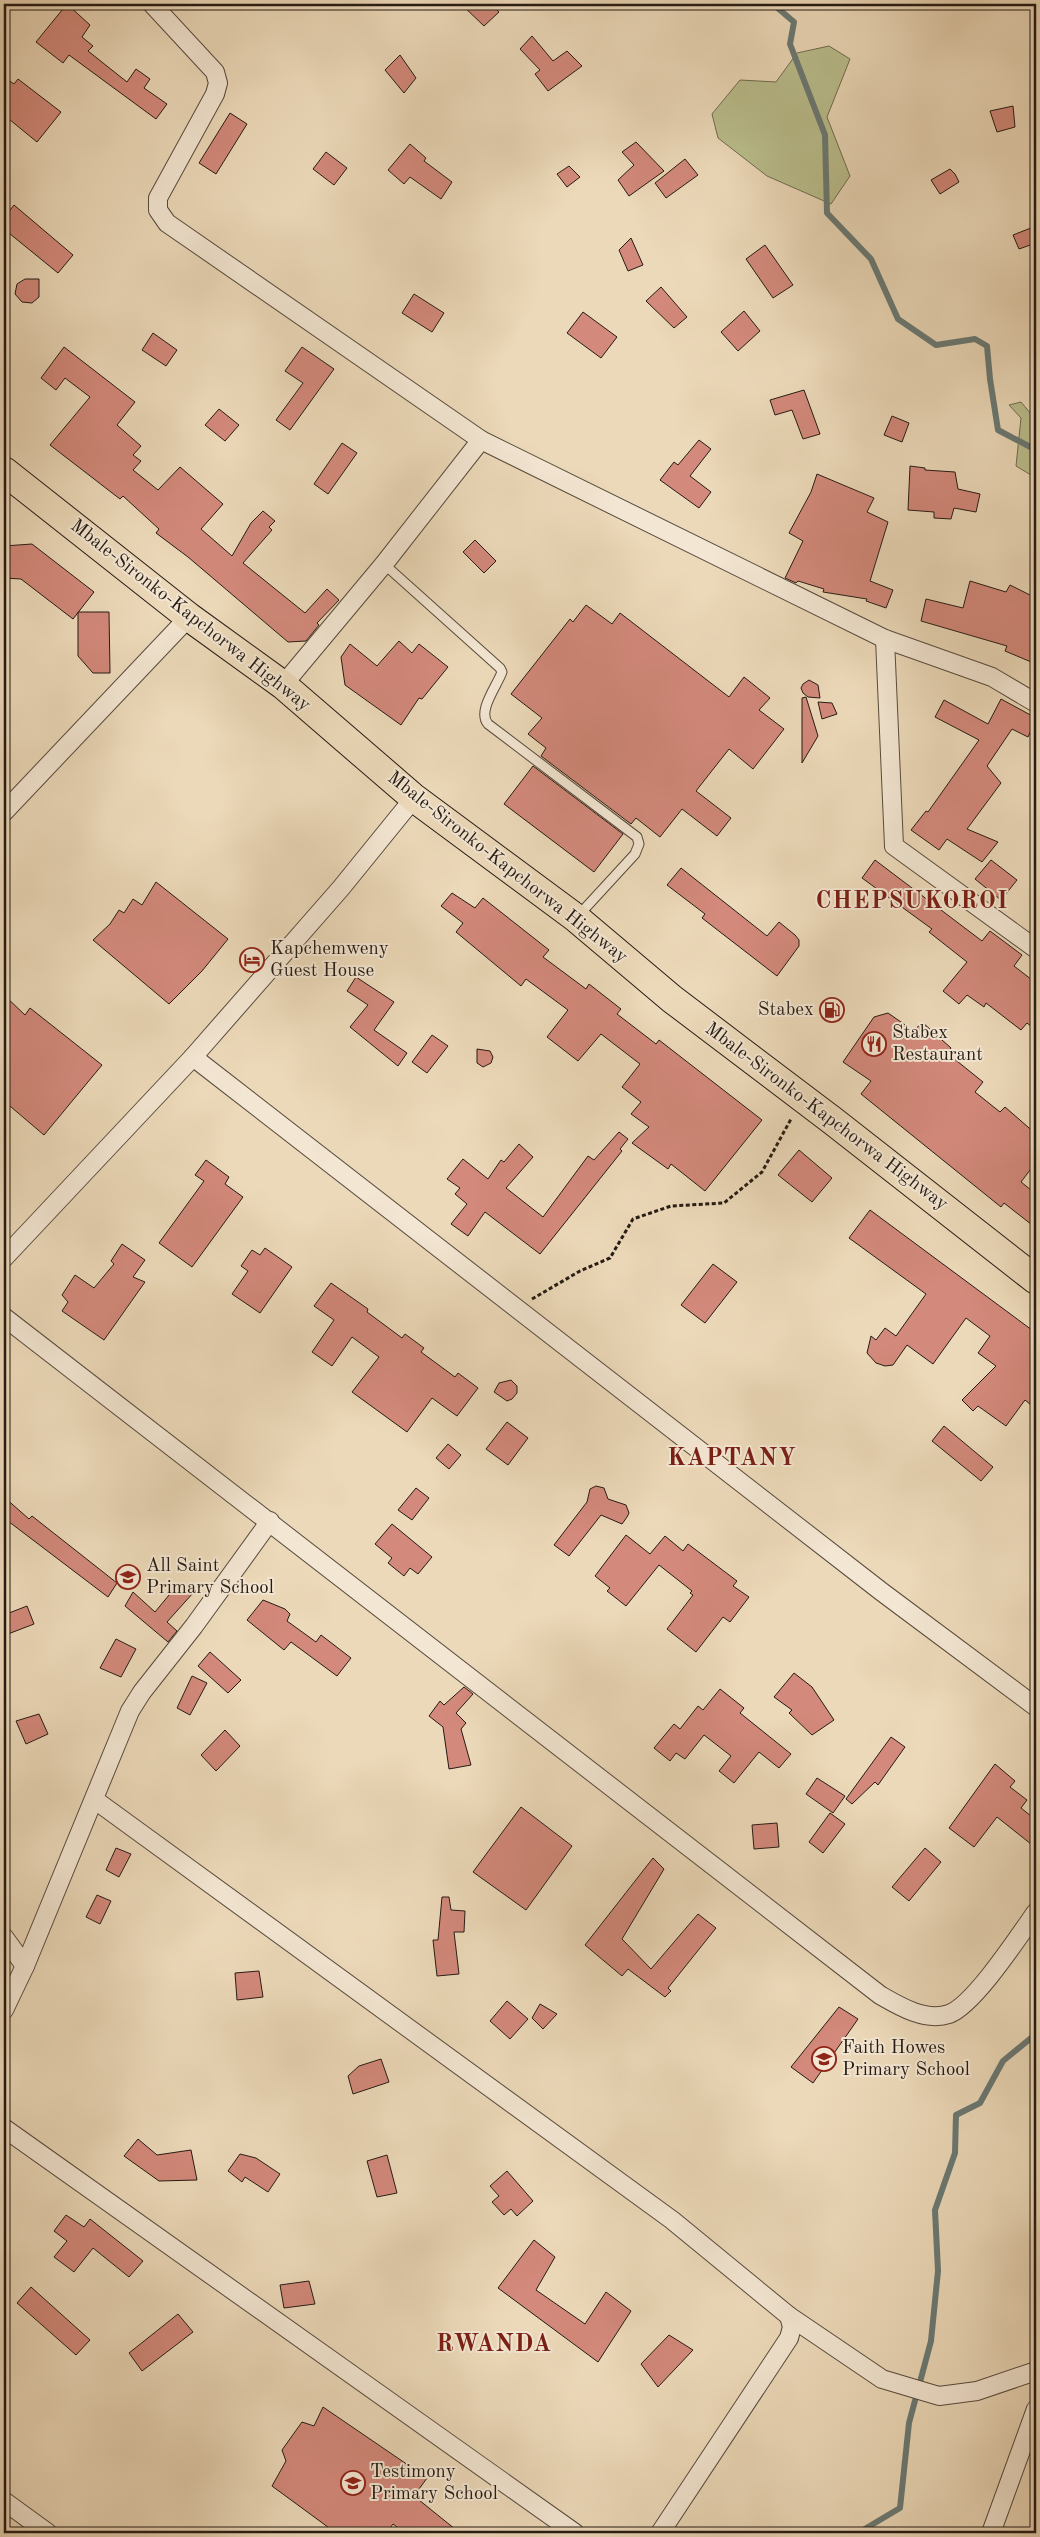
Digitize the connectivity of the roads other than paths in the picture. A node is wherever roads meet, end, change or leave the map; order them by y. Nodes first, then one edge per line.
1 (152, 4) edge
2 (481, 440) junction
3 (4, 471) edge
4 (384, 564) junction
5 (189, 617) junction
6 (885, 639) junction
7 (282, 685) junction
8 (1036, 703) edge
9 (414, 798) junction
10 (4, 812) edge
11 (576, 918) junction
12 (1036, 948) edge
13 (193, 1057) junction
14 (4, 1258) edge
15 (1036, 1280) edge
16 (4, 1317) edge
17 (270, 1521) junction
18 (1036, 1708) edge
19 (95, 1800) junction
20 (1036, 1912) edge
21 (4, 1937) edge
22 (25, 1966) junction
23 (4, 2010) edge
24 (4, 2128) edge
25 (789, 2316) junction
26 (1036, 2371) edge
27 (1036, 2409) edge
28 (4, 2501) edge
29 (48, 2533) edge
30 (575, 2533) edge
31 (660, 2533) edge
32 (991, 2533) edge

1 - 2 street
2 - 4 street
2 - 6 street
3 - 5 main road, Mbale-Sironko-Kapchorwa Highway
4 - 7 street
4 - 11 lane
5 - 7 main road, Mbale-Sironko-Kapchorwa Highway
5 - 10 street
6 - 8 street
6 - 12 street
7 - 9 main road, Mbale-Sironko-Kapchorwa Highway
9 - 11 main road, Mbale-Sironko-Kapchorwa Highway
9 - 13 street
11 - 15 main road, Mbale-Sironko-Kapchorwa Highway
13 - 14 street
13 - 18 street
16 - 17 street
17 - 19 street
17 - 20 street
19 - 22 street
19 - 25 street
21 - 22 street
22 - 23 street
24 - 30 street
25 - 26 street
25 - 31 street
27 - 32 street
28 - 29 street

